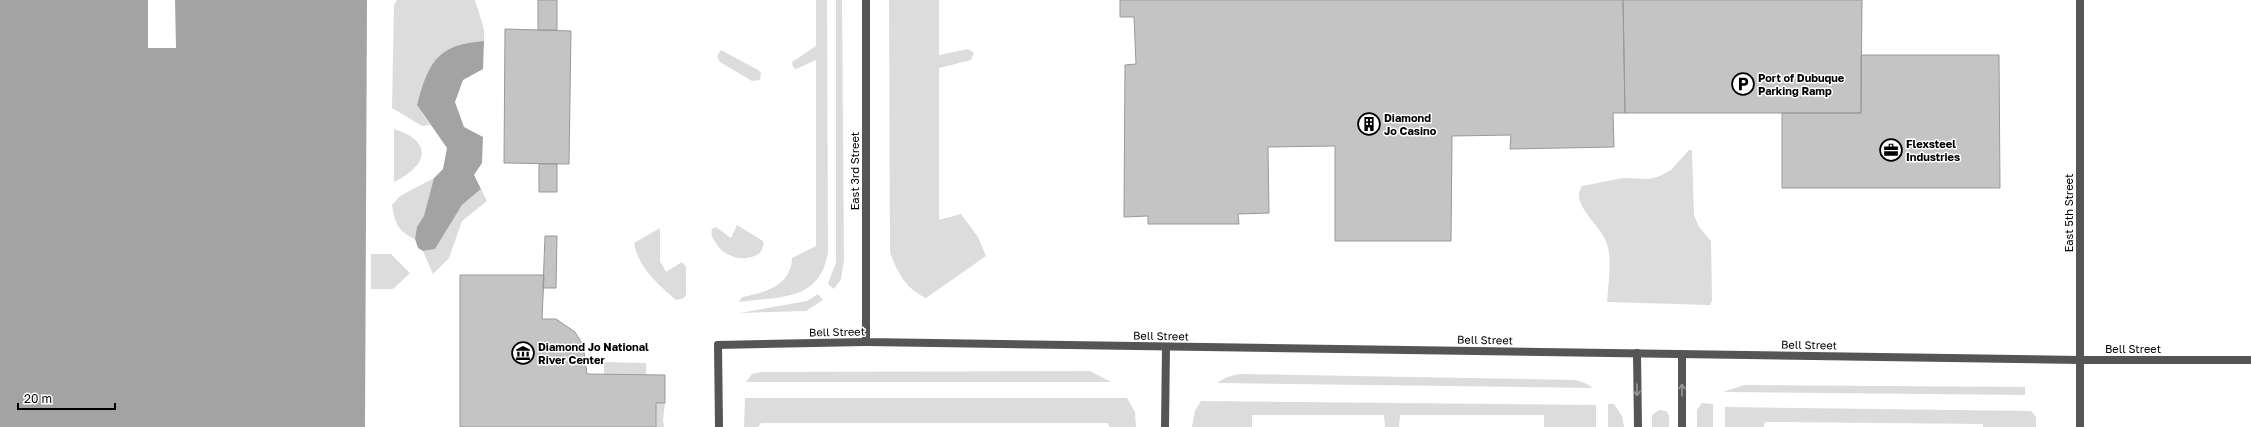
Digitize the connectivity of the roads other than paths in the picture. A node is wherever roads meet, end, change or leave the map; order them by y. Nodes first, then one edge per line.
1 (866, 0) edge
2 (2080, 0) edge
3 (866, 342) junction
4 (1166, 347) junction
5 (1637, 353) junction
6 (1682, 354) junction
7 (2080, 360) junction
8 (2251, 360) edge
9 (719, 427) edge
10 (1165, 427) edge
11 (1638, 427) edge
12 (1682, 427) edge
13 (2080, 427) edge

1 - 3 street, East 3rd Street
2 - 7 street, East 5th Street
3 - 4 street, Bell Street
3 - 9 street, Bell Street
4 - 5 street, Bell Street
4 - 10 street
5 - 6 street, Bell Street
5 -> 11 street
6 - 7 street, Bell Street
12 -> 6 street
7 - 8 street, Bell Street
7 - 13 street, East 5th Street

